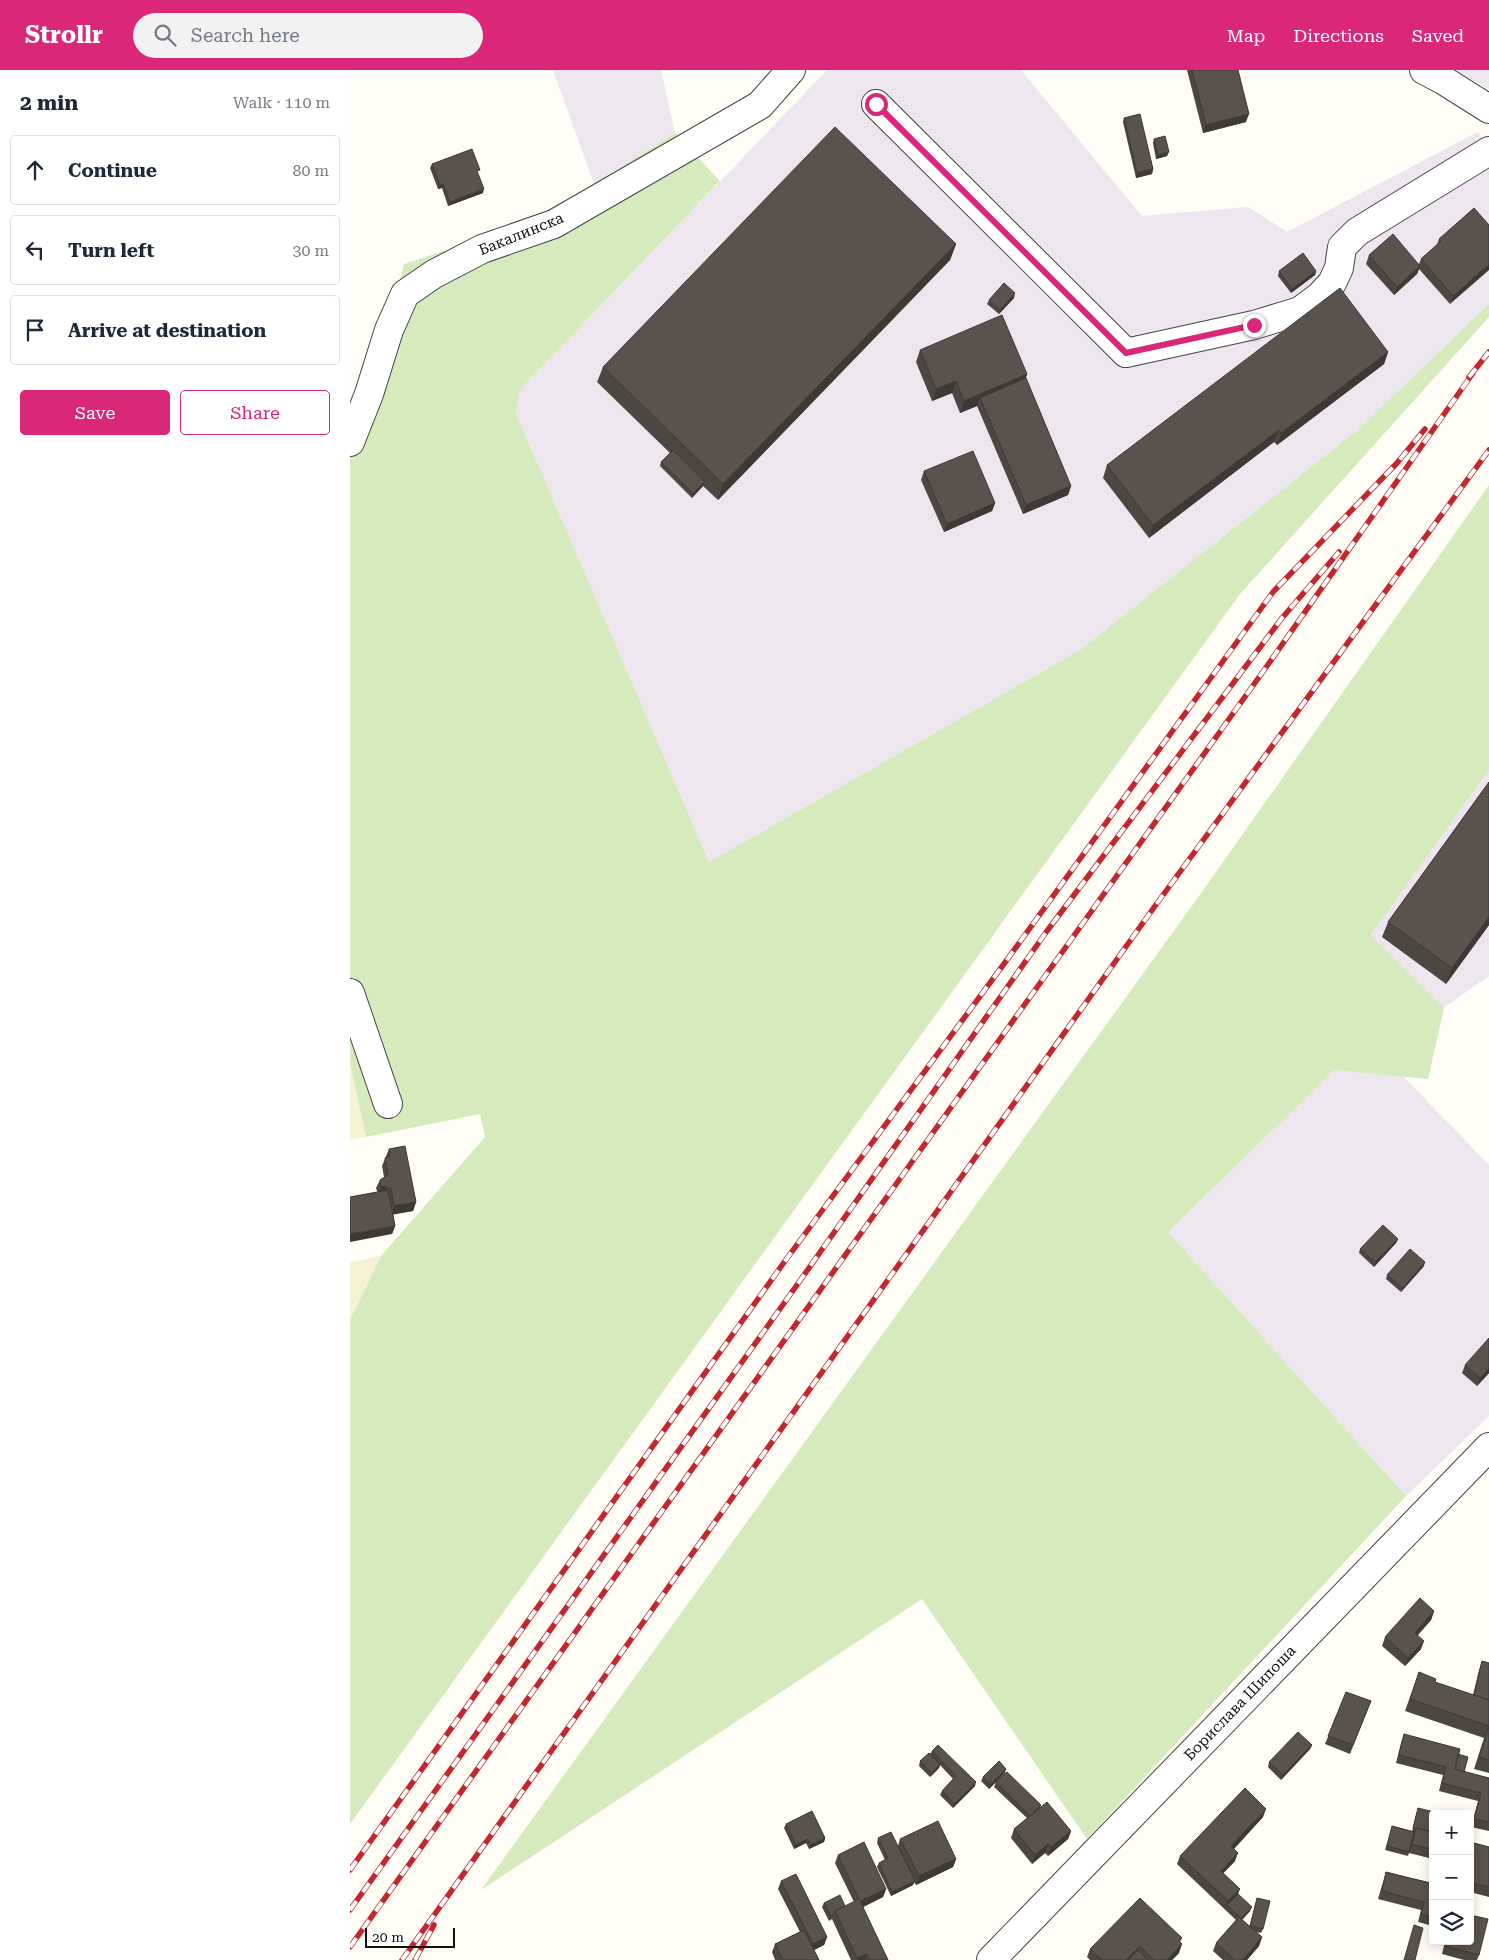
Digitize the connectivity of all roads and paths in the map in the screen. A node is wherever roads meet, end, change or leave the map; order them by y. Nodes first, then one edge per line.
1 (791, 70) edge
2 (1424, 70) edge
3 (876, 104) dead end
4 (1489, 109) edge
5 (1489, 151) edge
6 (350, 442) edge
7 (350, 993) edge
8 (388, 1104) dead end
9 (1489, 1447) edge
10 (991, 1960) edge

1 - 6 street, Бакалинска
2 - 4 street
3 - 5 street
7 - 8 street
9 - 10 street, Борислава Шипоша

